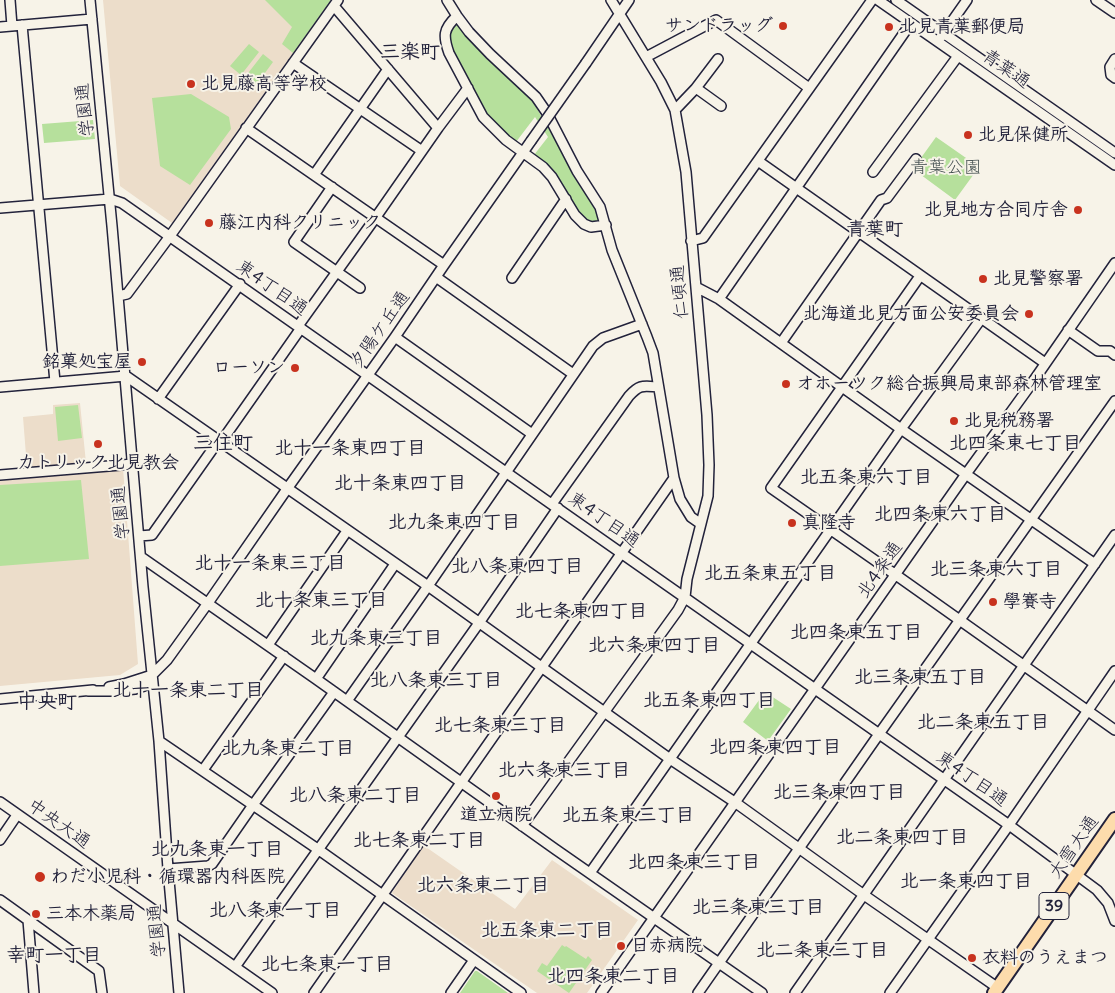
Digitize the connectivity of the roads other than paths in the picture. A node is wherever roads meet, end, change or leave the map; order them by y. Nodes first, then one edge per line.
1 (10, 0) edge
2 (90, 0) edge
3 (446, 0) edge
4 (610, 0) edge
5 (630, 0) edge
6 (872, 0) edge
7 (878, 0) edge
8 (896, 0) edge
9 (967, 0) edge
10 (1096, 0) edge
11 (336, 3) edge
12 (1115, 13) edge
13 (619, 14) junction
14 (457, 16) junction
15 (92, 19) junction
16 (911, 23) junction
17 (17, 26) junction
18 (0, 27) edge
19 (944, 33) junction
20 (938, 42) junction
21 (958, 56) junction
22 (646, 57) junction
23 (718, 59) dead end
24 (1115, 59) edge
25 (293, 63) junction
26 (388, 69) junction
27 (1115, 78) edge
28 (468, 88) junction
29 (696, 88) junction
30 (809, 88) junction
31 (721, 106) dead end
32 (360, 109) junction
33 (675, 110) junction
34 (246, 128) junction
35 (438, 128) junction
36 (422, 151) junction
37 (523, 153) junction
38 (1115, 153) edge
39 (916, 159) dead end
40 (758, 161) junction
41 (1115, 166) edge
42 (872, 172) dead end
43 (314, 174) junction
44 (332, 187) junction
45 (796, 188) junction
46 (110, 199) junction
47 (566, 199) junction
48 (39, 205) junction
49 (0, 208) edge
50 (376, 217) junction
51 (606, 225) junction
52 (859, 232) junction
53 (170, 236) junction
54 (691, 242) junction
55 (1115, 263) edge
56 (444, 264) junction
57 (336, 272) junction
58 (920, 276) junction
59 (436, 277) junction
60 (512, 278) dead end
61 (240, 284) junction
62 (696, 287) junction
63 (360, 288) dead end
64 (118, 296) junction
65 (719, 299) junction
66 (981, 319) junction
67 (642, 324) junction
68 (300, 327) junction
69 (1068, 330) junction
70 (395, 337) junction
71 (781, 343) junction
72 (1115, 355) edge
73 (1045, 363) junction
74 (572, 374) junction
75 (368, 375) junction
76 (126, 376) junction
77 (54, 382) junction
78 (842, 386) junction
79 (658, 387) junction
80 (0, 388) edge
81 (158, 399) junction
82 (1115, 401) edge
83 (901, 429) junction
84 (532, 434) junction
85 (220, 441) junction
86 (133, 464) junction
87 (507, 472) junction
88 (966, 474) junction
89 (0, 475) edge
90 (674, 478) junction
91 (287, 489) junction
92 (555, 506) junction
93 (1031, 520) junction
94 (701, 524) junction
95 (347, 530) junction
96 (830, 530) junction
97 (1115, 535) edge
98 (139, 536) junction
99 (622, 553) junction
100 (141, 557) junction
101 (396, 564) junction
102 (1095, 564) junction
103 (896, 575) junction
104 (428, 586) junction
105 (686, 597) junction
106 (208, 603) junction
107 (960, 621) junction
108 (479, 623) junction
109 (750, 643) junction
110 (268, 645) junction
111 (284, 656) junction
112 (1024, 666) junction
113 (542, 668) junction
114 (1115, 671) edge
115 (152, 675) junction
116 (316, 679) junction
117 (815, 690) junction
118 (334, 692) junction
119 (0, 699) edge
120 (347, 701) junction
121 (1088, 712) junction
122 (605, 713) junction
123 (1115, 730) edge
124 (879, 734) junction
125 (398, 737) junction
126 (159, 740) junction
127 (670, 759) junction
128 (203, 770) junction
129 (944, 780) junction
130 (462, 782) junction
131 (0, 802) edge
132 (736, 803) junction
133 (253, 804) junction
134 (16, 814) junction
135 (1115, 819) edge
136 (1009, 825) junction
137 (522, 826) junction
138 (0, 840) edge
139 (799, 848) junction
140 (319, 850) junction
141 (168, 870) junction
142 (590, 872) junction
143 (1076, 874) junction
144 (864, 894) junction
145 (383, 896) junction
146 (0, 900) edge
147 (654, 918) junction
148 (28, 920) junction
149 (1115, 922) edge
150 (173, 924) junction
151 (928, 939) junction
152 (474, 960) junction
153 (720, 963) junction
154 (235, 967) junction
155 (996, 990) edge
156 (34, 993) edge
157 (102, 993) edge
158 (179, 993) edge
159 (272, 993) edge
160 (314, 993) edge
161 (451, 993) edge
162 (521, 993) edge
163 (601, 993) edge
164 (698, 993) edge
165 (762, 993) edge
166 (795, 993) edge
167 (890, 993) edge

1 - 17 street
2 - 15 street, 学園通
3 - 14 street
4 - 13 street, 仁頃通
5 - 13 street, 夕陽ケ丘通
6 - 30 street
7 - 16 street, 青葉通
8 - 19 street, 青葉通
9 - 19 street
10 - 12 street
11 - 25 street
11 - 26 street
13 - 22 street, 仁頃通
13 - 37 street, 夕陽ケ丘通, bridge
14 - 28 street
14 - 51 street
15 - 17 street
15 - 46 street, 学園通
16 - 20 street, 青葉通
16 - 45 street
17 - 18 street
17 - 48 street
19 - 20 street
19 - 38 street, 青葉通
20 - 21 street, 青葉通
21 - 41 street, 青葉通
21 - 42 street
22 - 30 street
22 - 33 street, 仁頃通
23 - 29 street
24 - 27 street
25 - 32 street
25 - 34 street
26 - 32 street
26 - 35 street
28 - 35 street
28 - 37 street
29 - 31 street
29 - 33 street
30 - 40 street
32 - 36 street
32 - 43 street
33 - 54 street, 仁頃通
34 - 43 street
34 - 53 street
35 - 36 street
36 - 50 street
37 - 47 street
37 - 56 street, 夕陽ケ丘通
39 - 52 street
40 - 45 street
40 - 54 street
43 - 44 street
44 - 50 street
44 - 57 street
45 - 52 street
45 - 65 street
46 - 48 street
46 - 53 street, 東4丁目通
46 - 64 street, 学園通
47 - 51 street
47 - 60 street
48 - 49 street
48 - 77 street
50 - 56 street
50 - 57 street
51 - 67 street
52 - 58 street
52 - 71 street
53 - 61 street, 東4丁目通
53 - 64 street
54 - 62 street, 仁頃通
55 - 69 street, 北4条通
56 - 59 street, 夕陽ケ丘通
57 - 63 street
57 - 68 street
58 - 66 street
58 - 78 street
59 - 70 street, 夕陽ケ丘通
59 - 74 street
61 - 68 street, 東4丁目通
61 - 81 street
62 - 65 street
62 - 94 street, 仁頃通
64 - 76 street, 学園通
65 - 71 street
66 - 73 street
66 - 83 street
67 - 74 street
67 - 79 street
68 - 75 street, 東4丁目通
68 - 85 street
69 - 72 street
69 - 73 street, 北4条通
70 - 75 street, 夕陽ケ丘通
70 - 84 street
71 - 78 street
73 - 88 street, 北4条通
74 - 84 street
75 - 87 street, 東4丁目通
75 - 91 street, 夕陽ケ丘通
76 - 77 street
76 - 81 street
76 - 86 street, 学園通
77 - 80 street
78 - 83 street
78 - 96 street
79 - 90 street
79 - 92 street
81 - 85 street
82 - 93 street
83 - 88 street
83 - 96 street
84 - 87 street
85 - 91 street
85 - 98 street
86 - 89 street
86 - 98 street, 学園通
87 - 92 street, 東4丁目通
87 - 104 street
88 - 93 street
88 - 103 street, 北4条通
90 - 94 street
90 - 99 street
91 - 95 street
91 - 106 street, 夕陽ケ丘通
92 - 99 street, 東4丁目通
92 - 108 street
93 - 102 street
93 - 107 street
94 - 105 street, 仁頃通
95 - 101 street
95 - 110 street
96 - 103 street
96 - 109 street
97 - 102 street
98 - 100 street, 学園通
99 - 105 street, 東4丁目通
99 - 113 street
100 - 106 street
100 - 115 street, 学園通
101 - 104 street
101 - 116 street
102 - 112 street
103 - 107 street
103 - 117 street, 北4条通
104 - 108 street
104 - 120 street
105 - 109 street, 東4丁目通
105 - 122 street
106 - 110 street
106 - 115 street, 夕陽ケ丘通
107 - 112 street
107 - 124 street
108 - 113 street
108 - 125 street
109 - 117 street, 東4丁目通
109 - 127 street
110 - 111 street
111 - 116 street
111 - 128 street
112 - 121 street
112 - 129 street
113 - 122 street
113 - 130 street
114 - 121 street
115 - 119 street, 夕陽ケ丘通
115 - 126 street, 学園通
116 - 118 street
117 - 124 street, 東4丁目通
117 - 132 street, 北4条通
118 - 120 street
118 - 133 street
120 - 125 street
121 - 123 street
121 - 136 street
122 - 127 street
122 - 137 street
124 - 129 street, 東4丁目通
124 - 139 street
125 - 130 street
125 - 140 street
126 - 128 street
126 - 141 street, 学園通
127 - 132 street
127 - 142 street
128 - 133 street
129 - 136 street, 東4丁目通
129 - 144 street
130 - 137 street
130 - 145 street
131 - 134 street, 中央大通
132 - 139 street
132 - 147 street, 北4条通
133 - 140 street
133 - 141 street
134 - 138 street
134 - 150 street, 中央大通
135 - 143 highway, 大雪大通 / 39
136 - 143 street, 東4丁目通
136 - 151 street
137 - 142 street
139 - 144 street
139 - 153 street
140 - 145 street
140 - 154 street
141 - 150 street, 学園通
142 - 147 street
143 - 149 street, 東4丁目通
143 - 155 highway, 大雪大通 / 39
144 - 151 street
144 - 166 street
145 - 152 street
145 - 160 street
146 - 148 street
147 - 153 street
147 - 163 street, 北4条通
148 - 156 street
148 - 157 street
150 - 154 street, 中央大通
150 - 158 street, 学園通
151 - 155 street
151 - 167 street
152 - 161 street
152 - 162 street
153 - 164 street
153 - 165 street
154 - 159 street, 中央大通

